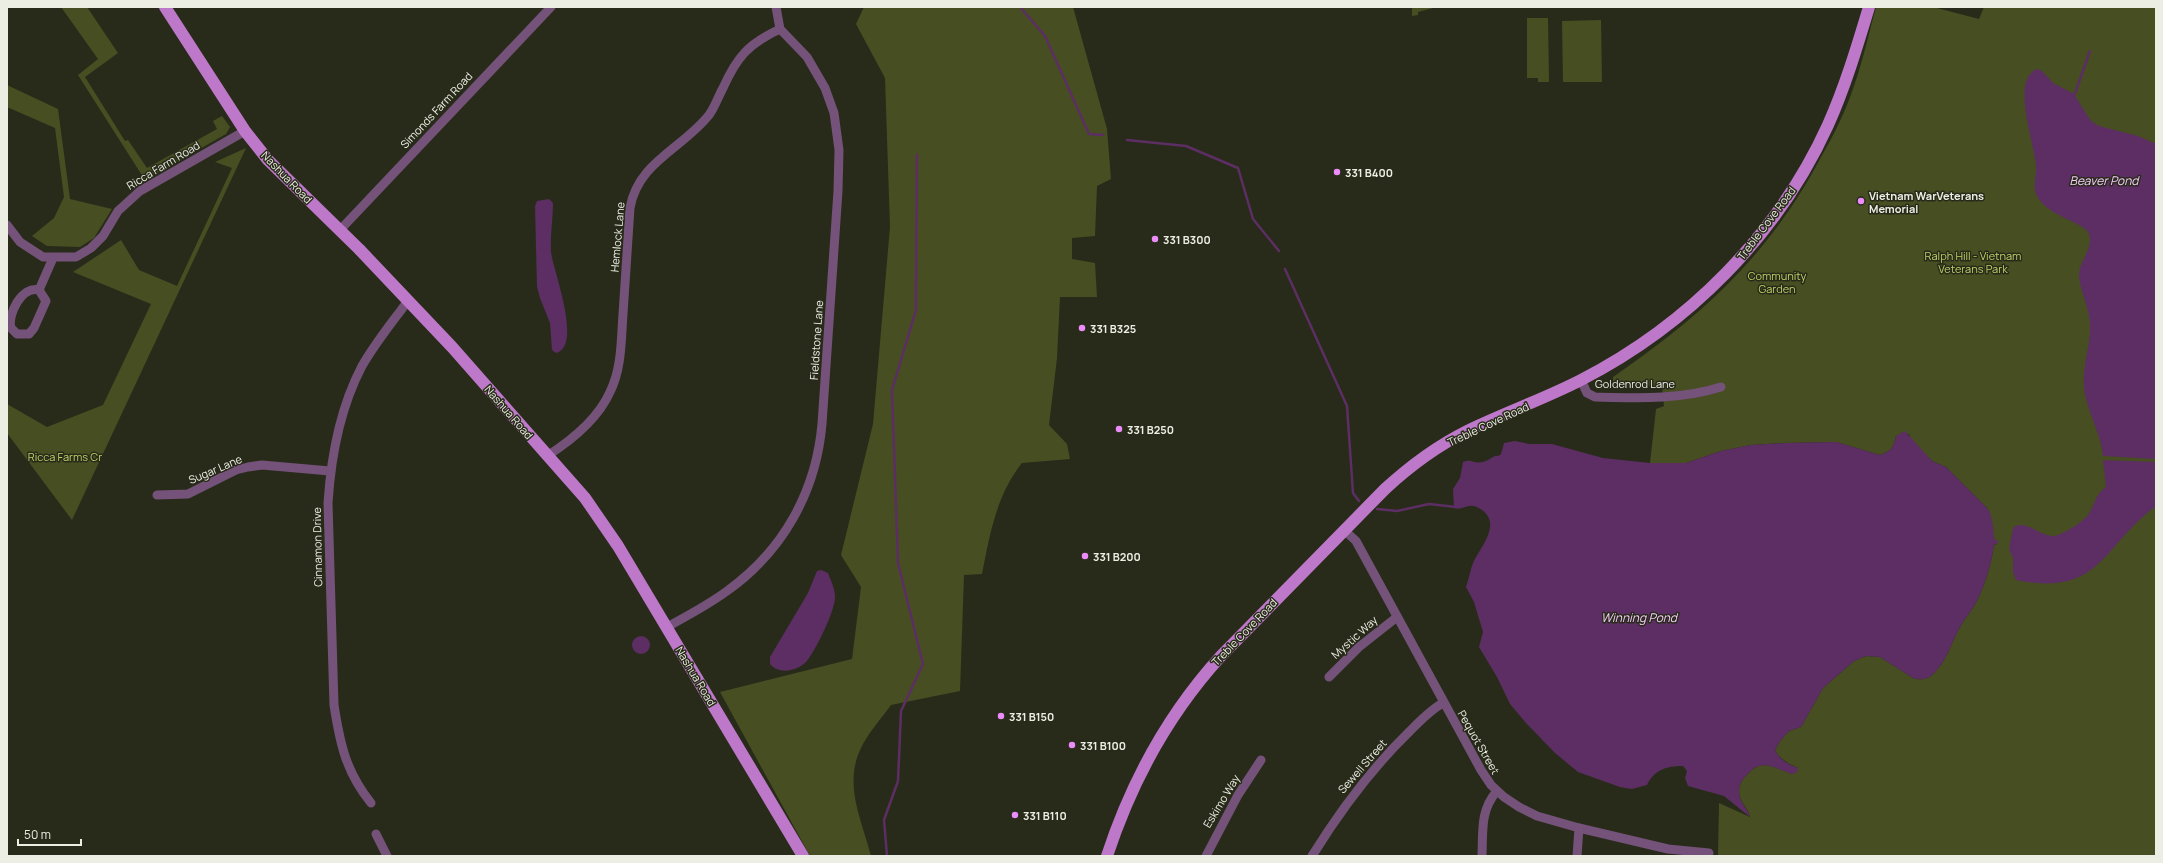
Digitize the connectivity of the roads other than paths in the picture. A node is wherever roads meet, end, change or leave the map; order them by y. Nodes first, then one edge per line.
1 (165, 7) edge
2 (551, 7) edge
3 (776, 7) edge
4 (1869, 7) edge
5 (780, 29) junction
6 (245, 131) junction
7 (7, 225) edge
8 (340, 230) junction
9 (53, 258) junction
10 (39, 290) junction
11 (408, 301) junction
12 (1581, 380) junction
13 (1720, 387) dead end
14 (547, 456) junction
15 (330, 471) junction
16 (157, 494) dead end
17 (1344, 530) junction
18 (1397, 617) junction
19 (667, 627) junction
20 (1329, 677) dead end
21 (1443, 703) junction
22 (1261, 760) dead end
23 (1497, 791) junction
24 (371, 803) dead end
25 (1579, 828) junction
26 (376, 834) dead end
27 (1668, 853) edge
28 (1709, 853) dead end
29 (387, 856) edge
30 (803, 856) edge
31 (1107, 856) edge
32 (1206, 856) edge
33 (1312, 856) edge
34 (1482, 856) edge
35 (1577, 856) edge

1 - 6 main road, Nashua Road
2 - 8 street, Simonds Farm Road
3 - 5 street
4 - 12 main road, Treble Cove Road
5 - 14 street, Hemlock Lane
5 - 19 street, Fieldstone Lane
6 - 8 main road, Nashua Road
6 - 9 street, Ricca Farm Road
7 - 9 street, Ricca Farm Road
8 - 11 main road, Nashua Road
9 - 10 street
10 - 10 street
11 - 14 main road, Nashua Road
11 - 15 street, Cinnamon Drive
12 - 13 street, Goldenrod Lane
12 - 17 main road, Treble Cove Road
14 - 19 main road, Nashua Road
15 - 16 street, Sugar Lane
15 - 24 street, Cinnamon Drive
17 - 18 street, Pequot Street
17 - 31 main road, Treble Cove Road
18 - 20 street, Mystic Way
18 - 21 street, Pequot Street
19 - 30 main road, Nashua Road
21 - 23 street, Pequot Street
21 - 33 street, Sewell Street
22 - 32 street, Eskimo Way
23 - 25 street, Pequot Street
23 - 34 street
25 - 27 street, Pequot Street
25 - 35 street
26 - 29 street
27 - 28 street, Pequot Street

